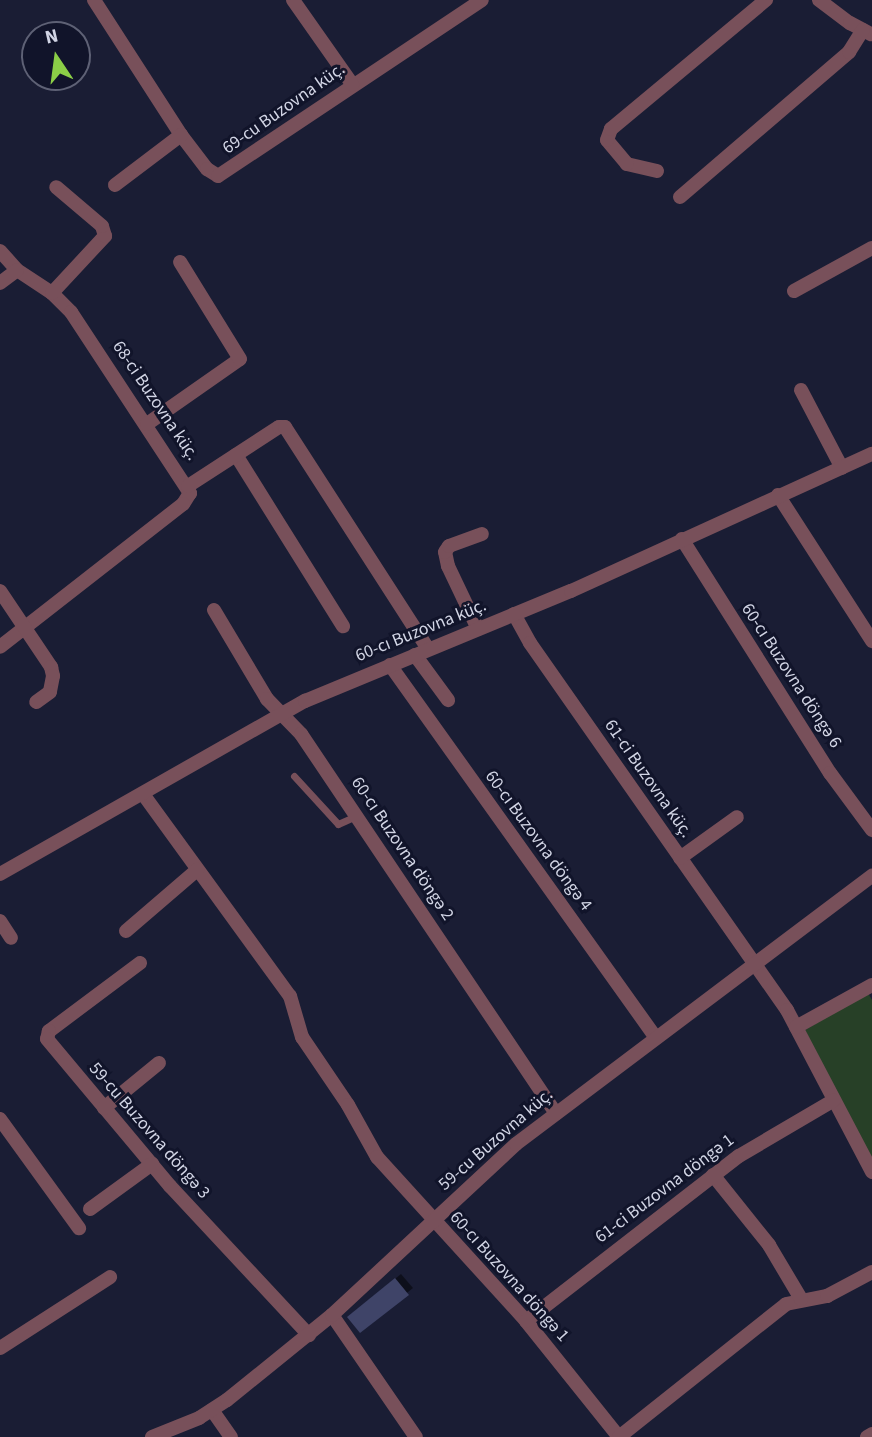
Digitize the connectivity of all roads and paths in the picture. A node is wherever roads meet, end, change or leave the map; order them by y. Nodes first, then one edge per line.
1 (94, 0) edge
2 (293, 0) edge
3 (482, 0) edge
4 (766, 0) edge
5 (820, 0) edge
6 (868, 32) edge
7 (352, 85) junction
8 (181, 135) junction
9 (657, 170) dead end
10 (115, 185) dead end
11 (56, 187) dead end
12 (680, 197) dead end
13 (872, 248) edge
14 (0, 251) edge
15 (180, 262) dead end
16 (17, 270) junction
17 (0, 283) edge
18 (794, 291) dead end
19 (52, 293) junction
20 (801, 390) dead end
21 (147, 424) junction
22 (872, 454) edge
23 (236, 455) junction
24 (842, 468) junction
25 (188, 486) junction
26 (778, 495) junction
27 (482, 534) dead end
28 (682, 539) junction
29 (0, 591) edge
30 (214, 610) dead end
31 (514, 614) junction
32 (343, 626) dead end
33 (25, 628) junction
34 (478, 629) junction
35 (872, 641) edge
36 (0, 647) edge
37 (421, 652) junction
38 (390, 665) junction
39 (448, 701) dead end
40 (36, 702) dead end
41 (281, 714) junction
42 (294, 776) dead end
43 (143, 794) junction
44 (356, 816) junction
45 (737, 817) dead end
46 (872, 830) edge
47 (680, 858) junction
48 (197, 870) junction
49 (0, 874) edge
50 (872, 876) edge
51 (0, 921) edge
52 (126, 931) dead end
53 (11, 938) dead end
54 (140, 963) dead end
55 (754, 964) junction
56 (872, 985) edge
57 (796, 1027) junction
58 (656, 1038) junction
59 (159, 1063) dead end
60 (834, 1100) junction
61 (104, 1108) junction
62 (556, 1113) junction
63 (0, 1119) edge
64 (152, 1164) junction
65 (872, 1172) edge
66 (713, 1175) junction
67 (90, 1209) dead end
68 (433, 1221) junction
69 (79, 1228) dead end
70 (872, 1272) edge
71 (110, 1277) dead end
72 (801, 1299) junction
73 (332, 1315) junction
74 (526, 1321) junction
75 (309, 1335) junction
76 (0, 1348) edge
77 (212, 1410) junction
78 (872, 1434) edge
79 (152, 1437) edge
80 (231, 1437) edge
81 (416, 1437) edge
82 (619, 1437) edge
83 (867, 1437) edge

1 - 8 street, 69-cu Buzovna küç.
2 - 7 street
3 - 7 street, 69-cu Buzovna küç.
4 - 9 street
5 - 6 street
6 - 12 street
7 - 8 street, 69-cu Buzovna küç.
8 - 10 street
11 - 19 street
13 - 18 street
14 - 16 street, 68-ci Buzovna küç.
15 - 21 street
16 - 17 street
16 - 19 street, 68-ci Buzovna küç.
19 - 21 street, 68-ci Buzovna küç.
20 - 24 street
21 - 25 street, 68-ci Buzovna küç.
22 - 24 street, 60-cı Buzovna küç.
23 - 25 street
23 - 32 street
23 - 37 street
24 - 26 street, 60-cı Buzovna küç.
25 - 33 street, 68-ci Buzovna küç.
26 - 28 street, 60-cı Buzovna küç.
26 - 35 street
27 - 34 street
28 - 31 street, 60-cı Buzovna küç.
28 - 46 street, 60-cı Buzovna döngə 6
29 - 33 street
30 - 41 street, 60-cı Buzovna döngə 2
31 - 34 street, 60-cı Buzovna küç.
31 - 47 street, 61-ci Buzovna küç.
33 - 36 street, 68-ci Buzovna küç.
33 - 40 street
34 - 37 street, 60-cı Buzovna küç.
37 - 38 street, 60-cı Buzovna küç.
37 - 39 street
38 - 41 street, 60-cı Buzovna küç.
38 - 58 street, 60-cı Buzovna döngə 4
41 - 43 street, 60-cı Buzovna küç.
41 - 44 street, 60-cı Buzovna döngə 2
42 - 44 lane
43 - 48 street, 60-cı Buzovna döngə 1
43 - 49 street, 60-cı Buzovna küç.
44 - 62 street, 60-cı Buzovna döngə 2
45 - 47 street
47 - 55 street, 61-ci Buzovna küç.
48 - 52 street
48 - 68 street, 60-cı Buzovna döngə 1
50 - 55 street, 59-cu Buzovna küç.
51 - 53 street
54 - 61 street, 59-cu Buzovna döngə 3
55 - 57 street, 61-ci Buzovna küç.
55 - 58 street, 59-cu Buzovna küç.
56 - 57 street
57 - 60 street, 61-ci Buzovna küç.
58 - 62 street, 59-cu Buzovna küç.
59 - 61 street
60 - 65 street, 61-ci Buzovna küç.
60 - 66 street, 61-ci Buzovna döngə 1
61 - 64 street, 59-cu Buzovna döngə 3
62 - 68 street, 59-cu Buzovna küç.
63 - 69 street
64 - 67 street
64 - 75 street, 59-cu Buzovna döngə 3
66 - 72 street
66 - 74 street, 61-ci Buzovna döngə 1
68 - 73 street, 59-cu Buzovna küç.
68 - 74 street, 60-cı Buzovna döngə 1
70 - 72 street
71 - 76 street
72 - 82 street
73 - 75 street, 59-cu Buzovna küç.
73 - 81 street
74 - 82 street, 60-cı Buzovna döngə 1
75 - 77 street, 59-cu Buzovna küç.
77 - 79 street, 59-cu Buzovna küç.
77 - 80 street
78 - 83 street

